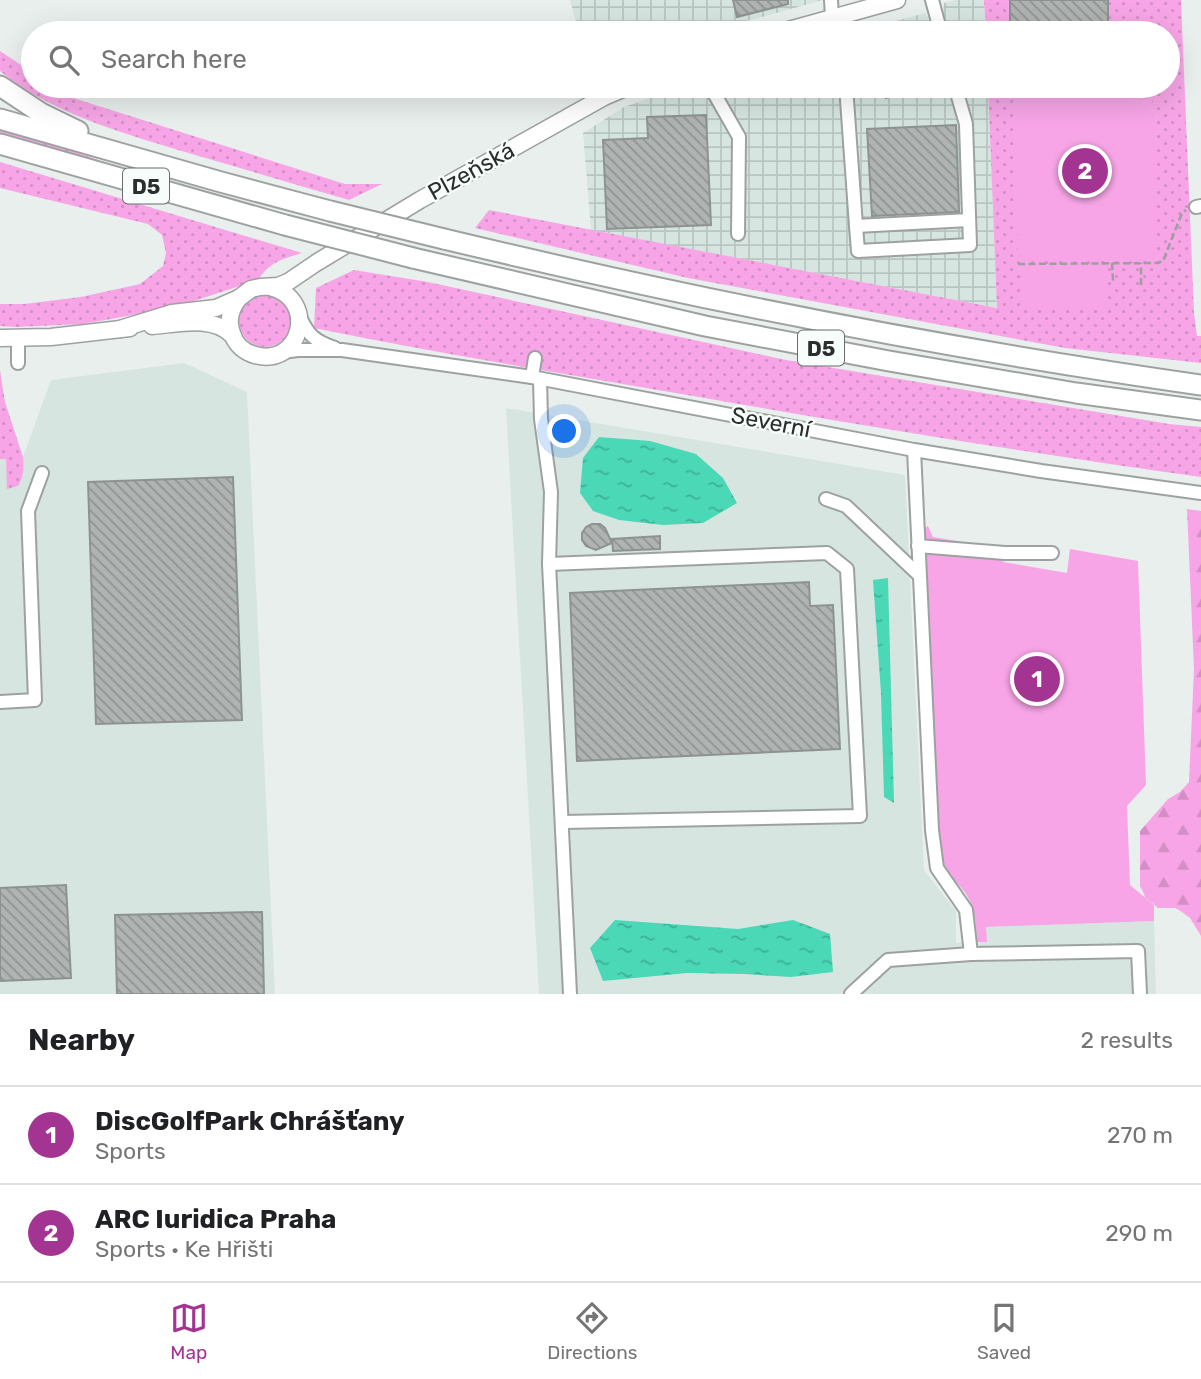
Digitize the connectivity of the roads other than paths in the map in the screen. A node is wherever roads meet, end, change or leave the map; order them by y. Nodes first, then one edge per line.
1 (831, 0) edge
2 (897, 0) edge
3 (932, 0) edge
4 (834, 21) edge
5 (844, 21) edge
6 (938, 21) edge
7 (0, 86) edge
8 (602, 98) edge
9 (717, 98) edge
10 (847, 98) edge
11 (958, 98) edge
12 (0, 119) edge
13 (2, 145) edge
14 (146, 161) junction
15 (178, 170) junction
16 (170, 193) junction
17 (969, 220) junction
18 (856, 226) junction
19 (738, 234) dead end
20 (316, 263) junction
21 (270, 287) junction
22 (239, 298) junction
23 (298, 312) junction
24 (120, 329) junction
25 (232, 335) junction
26 (0, 338) edge
27 (18, 339) junction
28 (342, 350) junction
29 (281, 352) junction
30 (534, 358) dead end
31 (18, 363) dead end
32 (536, 378) junction
33 (1201, 385) edge
34 (1201, 410) edge
35 (915, 450) junction
36 (43, 473) dead end
37 (1201, 493) edge
38 (826, 499) dead end
39 (918, 546) junction
40 (1052, 553) dead end
41 (549, 564) junction
42 (919, 575) junction
43 (0, 702) edge
44 (563, 822) junction
45 (971, 954) junction
46 (570, 994) edge
47 (851, 994) edge
48 (1140, 994) edge

1 - 4 street
2 - 5 main road
3 - 6 street
7 - 14 highway
8 - 20 main road, Plzeňská
9 - 19 street
10 - 18 street
11 - 17 street
12 - 14 highway, D5
13 - 16 highway, D5
14 - 15 highway, D5
15 - 16 street, D5
15 - 33 highway, D5, bridge
16 - 34 highway, D5, bridge
17 - 18 street
17 - 18 street
20 - 21 main road, Plzeňská
20 - 23 main road
21 - 22 main road, Plzeňská
21 - 23 main road
22 - 24 main road, Plzeňská
22 - 25 main road
23 - 28 street, Severní
23 - 29 main road
24 - 25 main road, Plzeňská
24 - 27 main road, Plzeňská
25 - 29 main road, Plzeňská
26 - 27 main road, Plzeňská
27 - 31 street
28 - 29 street, Severní
28 - 32 street, Severní
30 - 32 street
32 - 35 street, Severní
32 - 41 street
35 - 37 street, Severní
35 - 39 street
36 - 43 street
38 - 42 street
39 - 40 street
39 - 42 street
41 - 44 street
41 - 44 street
42 - 45 street
44 - 46 street
45 - 47 street
45 - 48 street

